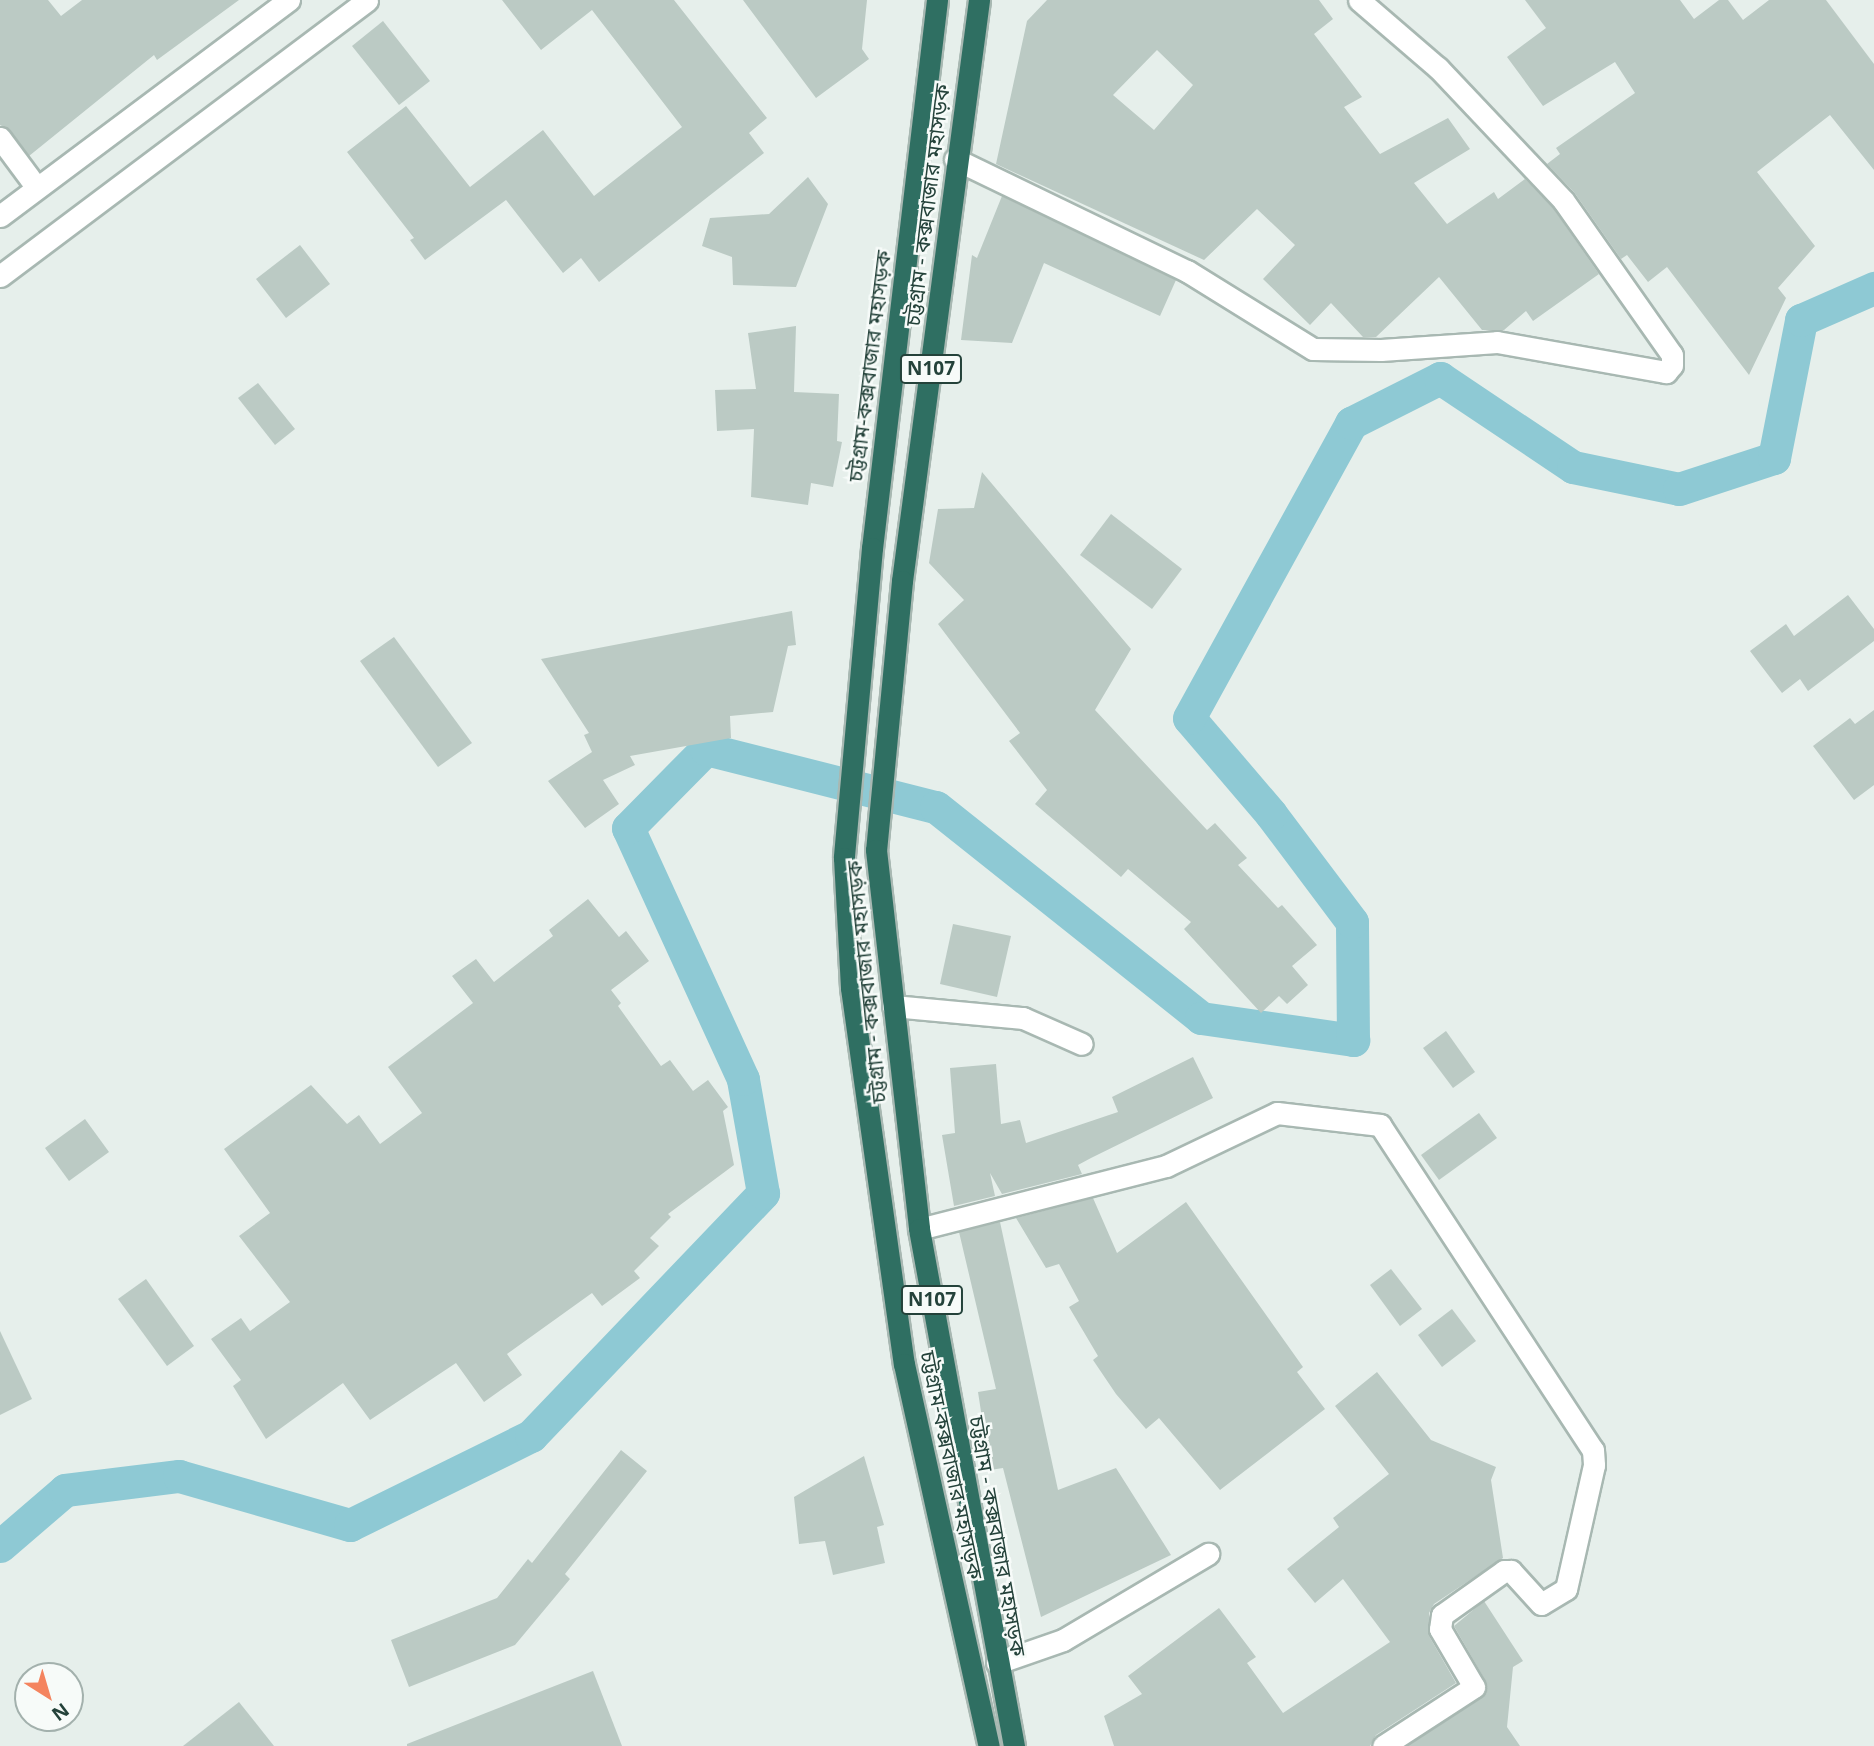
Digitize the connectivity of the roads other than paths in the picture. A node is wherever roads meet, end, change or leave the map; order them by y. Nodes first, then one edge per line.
1 (289, 0) edge
2 (367, 0) edge
3 (937, 0) edge
4 (979, 0) edge
5 (1359, 0) edge
6 (0, 138) edge
7 (955, 159) junction
8 (37, 188) junction
9 (0, 216) edge
10 (0, 276) edge
11 (893, 1006) junction
12 (1082, 1044) dead end
13 (919, 1228) junction
14 (1208, 1554) dead end
15 (997, 1663) junction
16 (989, 1746) edge
17 (1014, 1746) edge
18 (1383, 1746) edge

1 - 8 street
2 - 10 street
3 - 16 highway, চট্টগ্রাম-কক্সবাজার মহাসড়ক / N107
4 - 7 highway, চট্টগ্রাম - কক্সবাজার মহাসড়ক / N107
5 - 7 street
6 - 8 street
7 - 11 highway, চট্টগ্রাম - কক্সবাজার মহাসড়ক / N107
8 - 9 street
11 - 12 street
11 - 13 highway, চট্টগ্রাম - কক্সবাজার মহাসড়ক / N107
13 - 15 highway, চট্টগ্রাম - কক্সবাজার মহাসড়ক / N107
13 - 18 street
14 - 15 street
15 - 17 highway, চট্টগ্রাম - কক্সবাজার মহাসড়ক / N107

